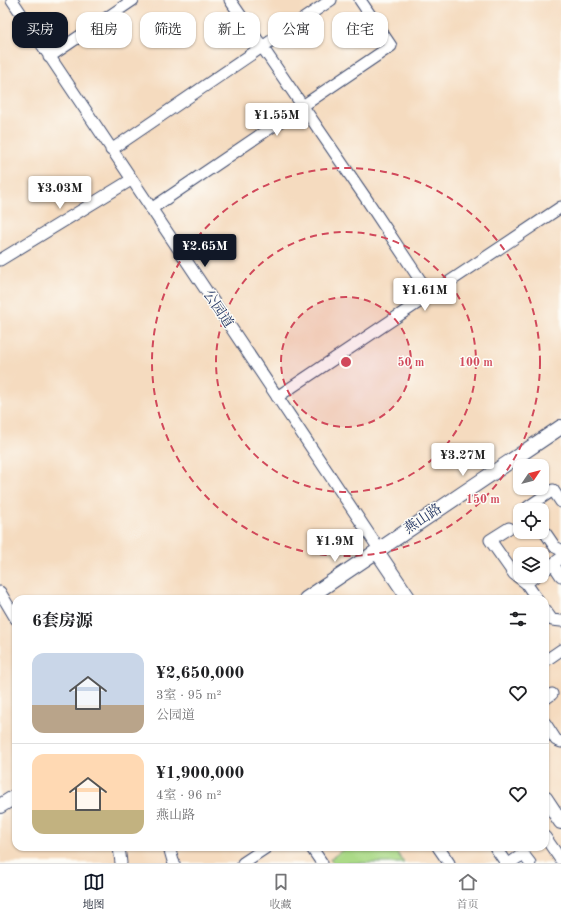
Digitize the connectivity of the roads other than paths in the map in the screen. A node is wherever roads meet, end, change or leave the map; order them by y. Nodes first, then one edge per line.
1 (12, 0) edge
2 (133, 0) edge
3 (230, 0) edge
4 (331, 0) edge
5 (360, 0) edge
6 (262, 47) junction
7 (49, 57) junction
8 (302, 106) junction
9 (111, 150) junction
10 (131, 180) junction
11 (561, 207) edge
12 (151, 209) junction
13 (0, 260) edge
14 (430, 295) junction
15 (277, 397) junction
16 (561, 426) edge
17 (561, 435) edge
18 (561, 502) edge
19 (534, 503) edge
20 (509, 528) dead end
21 (549, 538) edge
22 (561, 550) edge
23 (380, 553) junction
24 (557, 561) edge
25 (513, 573) edge
26 (561, 576) edge
27 (526, 583) edge
28 (0, 592) edge
29 (312, 595) edge
30 (323, 595) edge
31 (406, 595) edge
32 (534, 595) edge
33 (12, 612) edge
34 (549, 616) edge
35 (561, 622) edge
36 (561, 650) edge
37 (549, 658) edge
38 (549, 729) edge
39 (561, 742) edge
40 (12, 798) edge
41 (549, 804) edge
42 (0, 806) edge
43 (12, 806) edge
44 (0, 813) edge
45 (561, 822) edge
46 (549, 843) edge
47 (120, 851) edge
48 (170, 851) edge
49 (261, 851) edge
50 (314, 851) edge
51 (441, 851) edge
52 (498, 851) edge
53 (561, 860) edge
54 (121, 863) edge
55 (174, 863) edge
56 (243, 863) edge
57 (322, 863) edge
58 (449, 863) edge
59 (506, 863) edge
60 (510, 863) edge
61 (530, 863) edge

1 - 7 street, 公园道
2 - 7 street
3 - 6 street
4 - 6 street
5 - 8 street
6 - 8 street
6 - 9 street
7 - 9 street, 公园道
8 - 12 street
8 - 14 street
9 - 10 street, 公园道
10 - 12 street, 公园道
10 - 13 street
11 - 14 street
12 - 15 street, 公园道
14 - 15 street
15 - 23 street, 公园道
16 - 23 main road, 燕山路
17 - 23 main road, 燕山路
18 - 19 street
20 - 25 street
21 - 22 street
23 - 29 main road, 燕山路
23 - 30 main road, 燕山路
23 - 31 main road, 公园道
24 - 26 street
27 - 32 street
28 - 33 street
34 - 35 street
36 - 37 street
38 - 39 street
40 - 42 main road
41 - 45 main road
43 - 44 main road
46 - 53 street
47 - 54 street
48 - 55 street
49 - 56 street
50 - 57 street
51 - 58 street
52 - 59 street
60 - 61 street

